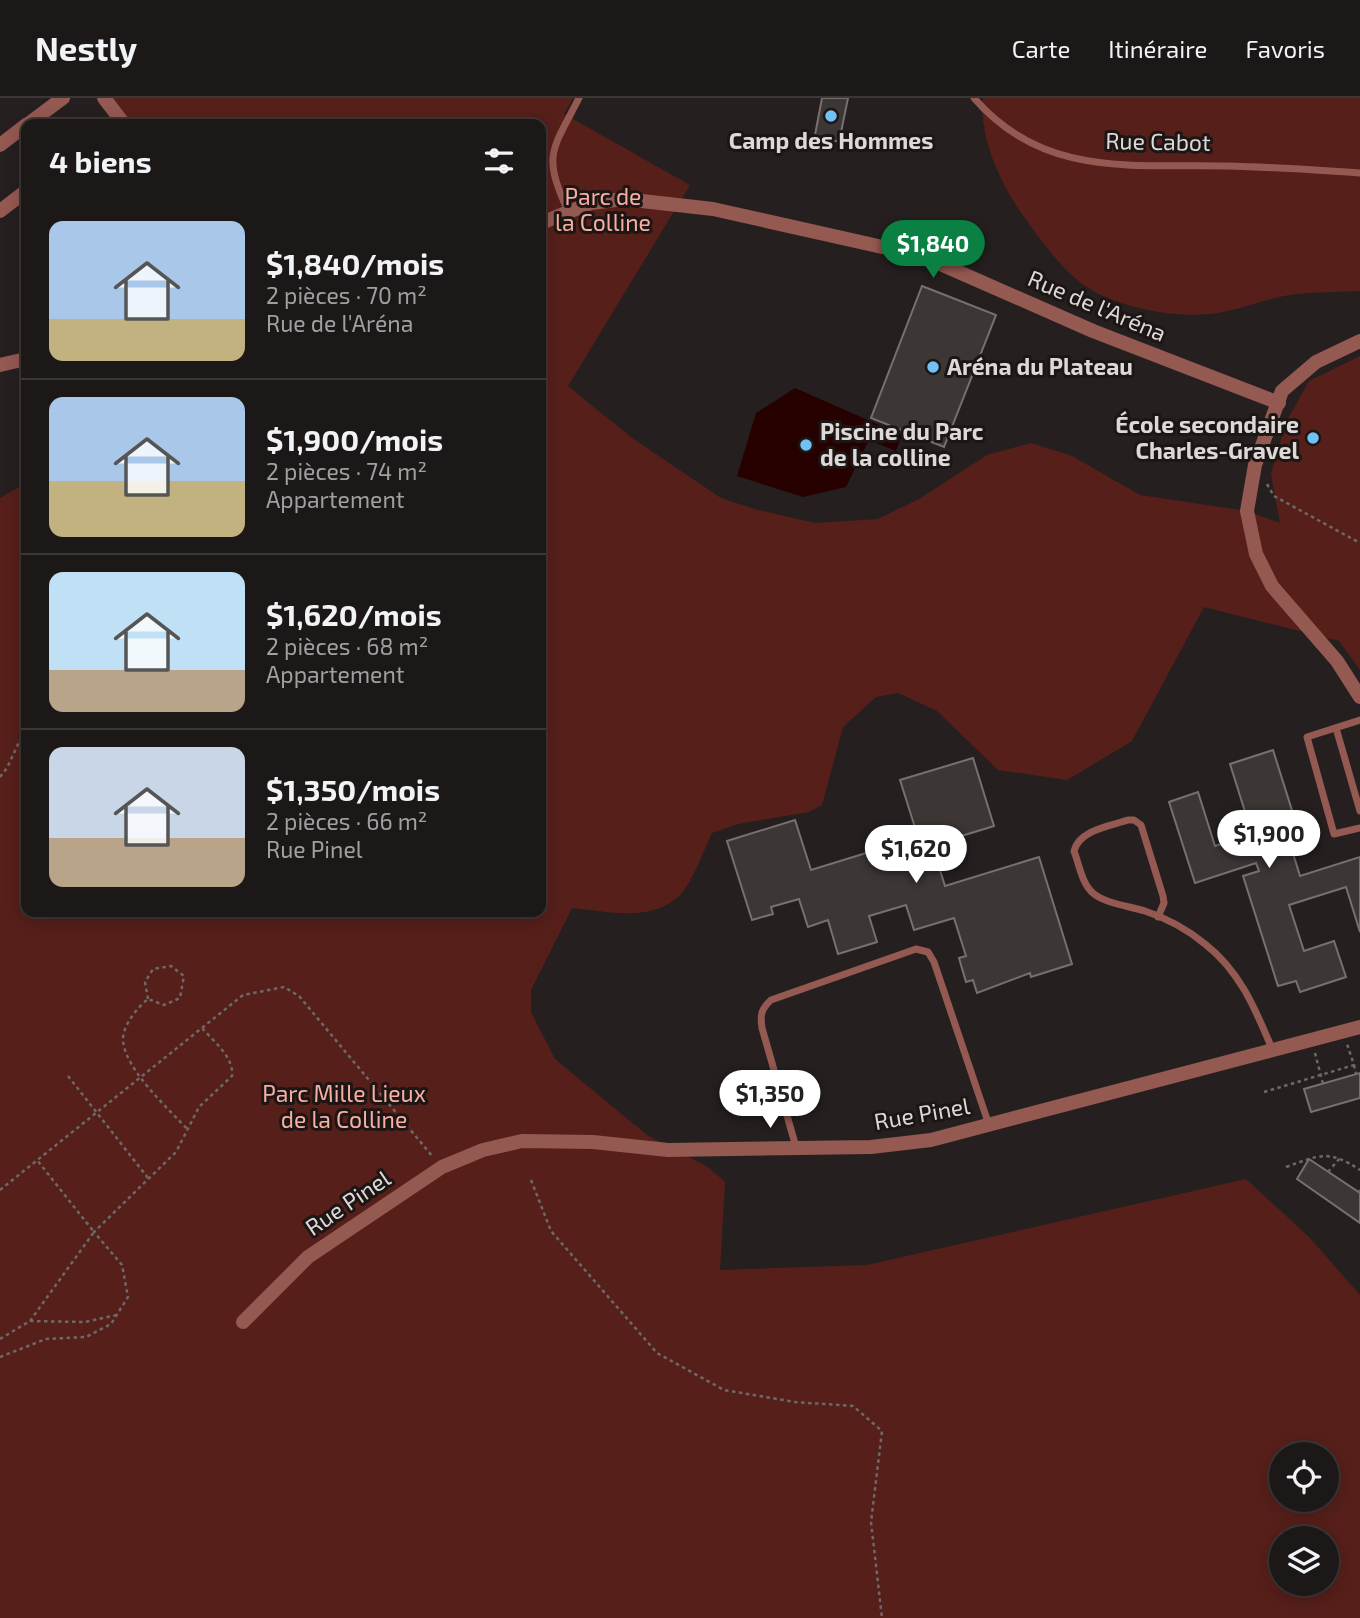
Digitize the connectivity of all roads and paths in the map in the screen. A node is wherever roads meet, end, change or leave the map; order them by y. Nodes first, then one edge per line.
1 (63, 98) edge
2 (104, 98) edge
3 (579, 98) edge
4 (974, 98) edge
5 (35, 119) edge
6 (117, 119) edge
7 (21, 129) edge
8 (0, 145) edge
9 (1360, 173) edge
10 (21, 195) edge
11 (0, 211) edge
12 (568, 211) junction
13 (546, 221) edge
14 (1360, 341) edge
15 (21, 360) edge
16 (0, 365) edge
17 (1279, 403) junction
18 (1255, 465) junction
19 (1360, 543) edge
20 (1360, 697) edge
21 (1360, 720) edge
22 (1336, 728) junction
23 (21, 738) edge
24 (0, 777) edge
25 (1360, 811) edge
26 (1360, 828) edge
27 (1158, 917) junction
28 (148, 999) junction
29 (1360, 1027) edge
30 (202, 1028) junction
31 (1348, 1044) dead end
32 (1273, 1052) junction
33 (1315, 1053) dead end
34 (1354, 1065) junction
35 (1356, 1074) dead end
36 (1321, 1075) junction
37 (68, 1076) dead end
38 (141, 1077) junction
39 (1323, 1084) dead end
40 (1264, 1092) dead end
41 (97, 1112) junction
42 (989, 1125) junction
43 (188, 1130) junction
44 (796, 1147) junction
45 (1340, 1157) junction
46 (37, 1160) junction
47 (442, 1167) junction
48 (1286, 1167) dead end
49 (1360, 1170) edge
50 (1328, 1172) dead end
51 (148, 1178) junction
52 (531, 1180) dead end
53 (0, 1190) edge
54 (93, 1232) junction
55 (117, 1315) junction
56 (30, 1321) junction
57 (243, 1322) dead end
58 (0, 1339) edge
59 (0, 1357) edge
60 (882, 1618) edge

1 - 5 street
2 - 6 street
3 - 12 lane
4 - 9 lane, Rue Cabot
7 - 8 street
10 - 11 street
12 - 13 street
12 - 17 street, Rue de l'Aréna
14 - 17 street
15 - 16 street
17 - 18 street
18 - 19 path
18 - 20 street
21 - 22 lane
22 - 25 lane
22 - 26 lane
23 - 24 path
27 - 27 lane
27 - 32 lane
28 - 28 path
28 - 38 path
29 - 32 street, Rue Pinel
30 - 38 path
30 - 43 path
30 - 47 path
31 - 34 path
32 - 42 street, Rue Pinel
33 - 36 path
34 - 35 path
34 - 36 path
36 - 39 path
36 - 40 path
37 - 41 path
38 - 41 path
38 - 43 path
41 - 46 path
41 - 51 path
42 - 44 street, Rue Pinel
42 - 44 lane
43 - 51 path
44 - 47 street, Rue Pinel
45 - 48 path
45 - 49 path
45 - 50 path
46 - 53 path
46 - 54 path
47 - 57 street, Rue Pinel
51 - 54 path
52 - 60 path
54 - 55 path
54 - 56 path
55 - 56 path
55 - 59 path
56 - 58 path

